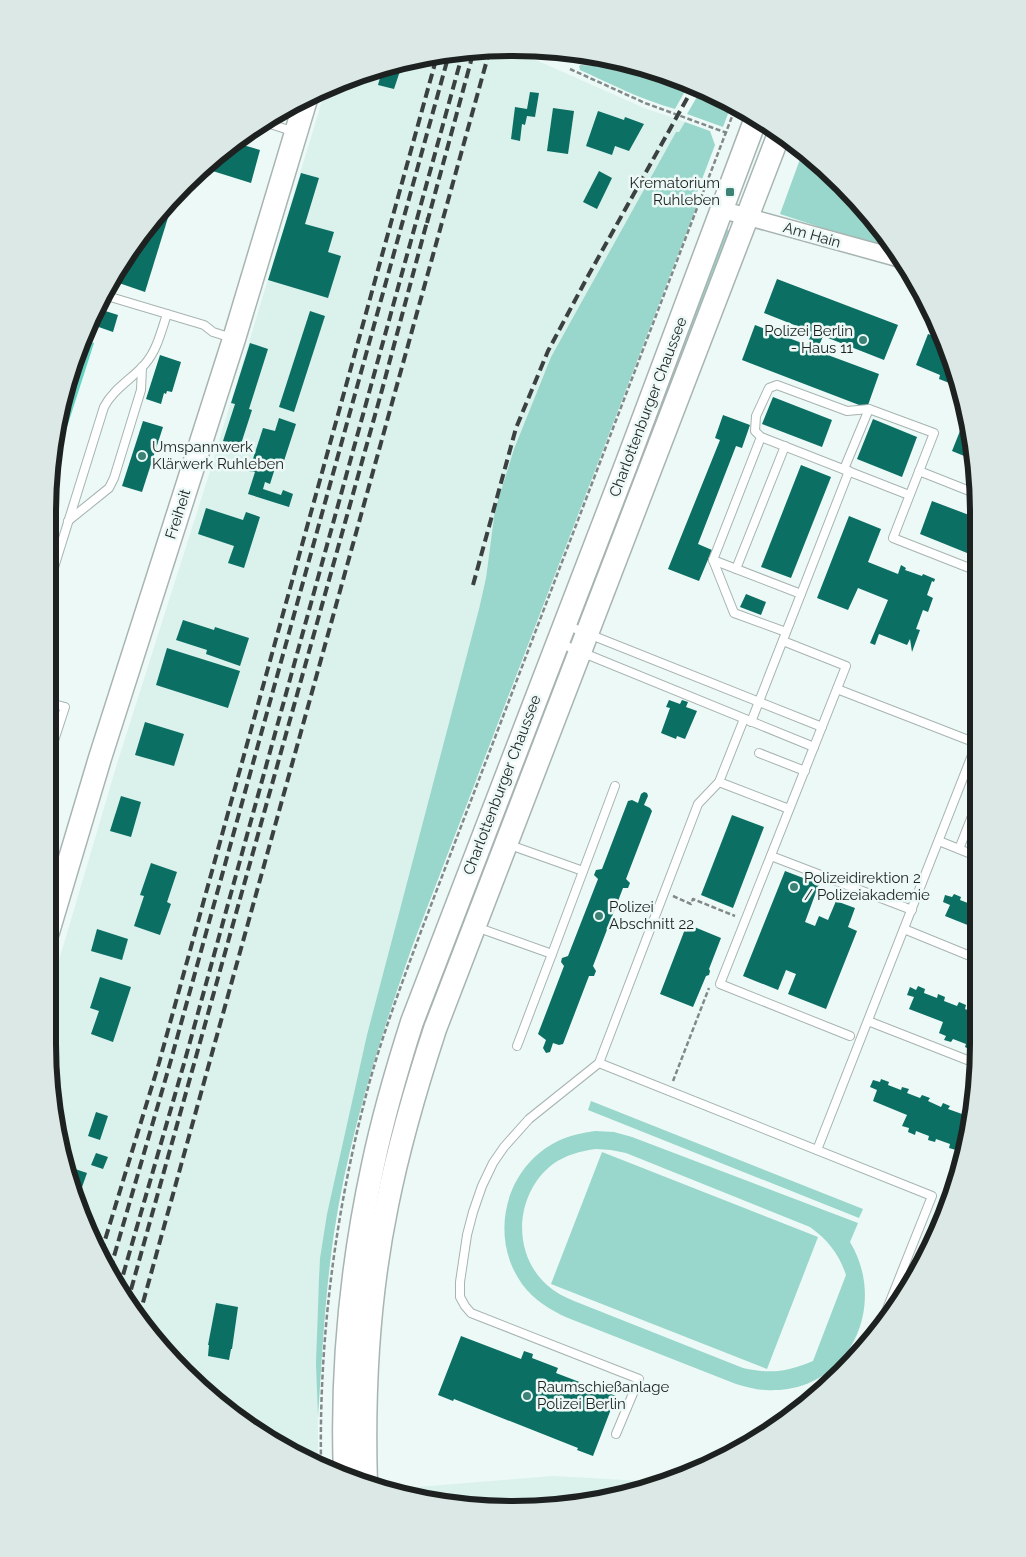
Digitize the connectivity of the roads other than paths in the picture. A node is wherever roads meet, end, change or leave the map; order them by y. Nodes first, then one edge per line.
1 (304, 107) edge
2 (272, 125) edge
3 (754, 125) edge
4 (296, 133) junction
5 (777, 140) edge
6 (723, 210) junction
7 (748, 216) junction
8 (891, 256) edge
9 (111, 297) edge
10 (167, 314) junction
11 (234, 339) junction
12 (142, 367) junction
13 (869, 409) junction
14 (761, 437) junction
15 (785, 446) junction
16 (846, 470) junction
17 (919, 471) junction
18 (969, 491) edge
19 (909, 495) junction
20 (68, 521) junction
21 (712, 560) junction
22 (56, 561) edge
23 (970, 568) edge
24 (736, 569) junction
25 (801, 594) junction
26 (786, 632) junction
27 (560, 633) junction
28 (783, 641) junction
29 (583, 643) junction
30 (837, 689) junction
31 (759, 702) junction
32 (56, 705) edge
33 (748, 720) junction
34 (822, 728) junction
35 (56, 736) edge
36 (970, 742) edge
37 (814, 747) junction
38 (759, 753) dead end
39 (970, 760) edge
40 (804, 771) junction
41 (719, 782) junction
42 (615, 786) dead end
43 (789, 809) junction
44 (970, 821) edge
45 (939, 841) junction
46 (506, 843) junction
47 (959, 849) junction
48 (970, 854) edge
49 (771, 856) junction
50 (583, 871) junction
51 (56, 900) edge
52 (912, 910) junction
53 (474, 926) junction
54 (904, 929) junction
55 (552, 954) junction
56 (970, 956) edge
57 (868, 1021) junction
58 (850, 1036) dead end
59 (517, 1046) dead end
60 (969, 1061) edge
61 (599, 1063) junction
62 (817, 1150) junction
63 (364, 1275) junction
64 (890, 1303) edge
65 (616, 1434) dead end
66 (345, 1469) edge
67 (366, 1477) edge

1 - 4 main road, Freiheit
2 - 4 lane
3 - 6 main road, Charlottenburger Chaussee
4 - 11 main road, Freiheit
5 - 7 main road, Charlottenburger Chaussee
6 - 7 street, Am Hain
6 - 27 main road, Charlottenburger Chaussee
7 - 8 street, Am Hain
7 - 29 main road, Charlottenburger Chaussee
9 - 10 lane
10 - 11 lane
10 - 12 lane
11 - 51 main road, Freiheit
12 - 20 lane
12 - 20 lane
13 - 14 lane
13 - 16 lane
13 - 17 lane
14 - 15 lane
14 - 21 lane
15 - 16 lane
15 - 24 lane
16 - 19 lane
16 - 25 lane
17 - 18 lane
17 - 19 lane
19 - 23 lane
20 - 22 lane
21 - 24 lane
21 - 26 lane
24 - 25 lane
25 - 26 lane
26 - 28 lane
27 - 29 lane
27 - 29 lane
27 - 63 main road, Charlottenburger Chaussee
28 - 30 lane
28 - 31 lane
29 - 31 lane
29 - 33 lane
29 - 46 main road, Charlottenburger Chaussee
30 - 34 lane
30 - 36 lane
31 - 33 lane
31 - 34 lane
32 - 35 lane
33 - 37 lane
33 - 41 lane
34 - 37 lane
37 - 40 lane
38 - 40 lane
39 - 45 lane
40 - 43 lane
41 - 43 lane
41 - 61 lane
42 - 50 lane
43 - 49 lane
44 - 47 lane
45 - 47 lane
45 - 52 lane
46 - 50 lane
46 - 53 main road, Charlottenburger Chaussee
47 - 48 lane
49 - 52 lane
49 - 58 lane
50 - 55 lane
52 - 54 lane
53 - 55 lane
53 - 63 main road, Charlottenburger Chaussee
54 - 56 lane
54 - 57 lane
55 - 59 lane
57 - 60 lane
57 - 62 lane
61 - 62 lane
61 - 65 lane
62 - 64 lane
63 - 66 main road, Charlottenburger Chaussee
63 - 67 main road, Charlottenburger Chaussee

